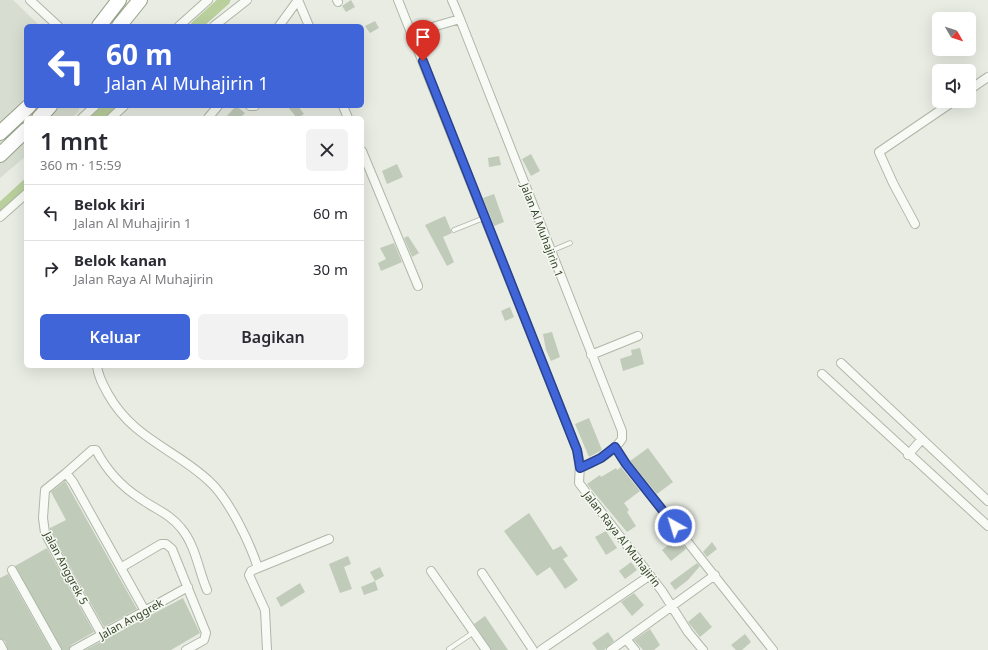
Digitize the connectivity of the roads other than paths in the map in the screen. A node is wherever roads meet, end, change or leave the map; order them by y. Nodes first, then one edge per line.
1 (30, 0) edge
2 (120, 0) edge
3 (140, 0) edge
4 (208, 0) edge
5 (298, 0) edge
6 (398, 0) edge
7 (452, 0) edge
8 (243, 1) edge
9 (460, 19) junction
10 (56, 24) edge
11 (101, 24) edge
12 (121, 24) edge
13 (181, 24) edge
14 (216, 24) edge
15 (280, 24) edge
16 (309, 24) edge
17 (412, 33) junction
18 (988, 78) edge
19 (976, 86) edge
20 (27, 108) edge
21 (48, 108) edge
22 (93, 108) edge
23 (122, 108) edge
24 (216, 108) edge
25 (944, 108) edge
26 (41, 116) edge
27 (84, 116) edge
28 (113, 116) edge
29 (210, 116) edge
30 (2, 128) edge
31 (24, 132) edge
32 (0, 155) edge
33 (364, 156) edge
34 (24, 196) edge
35 (0, 217) edge
36 (484, 218) junction
37 (915, 224) dead end
38 (454, 230) dead end
39 (570, 243) dead end
40 (551, 251) junction
41 (418, 286) dead end
42 (638, 336) dead end
43 (591, 355) junction
44 (841, 363) dead end
45 (98, 368) edge
46 (822, 374) dead end
47 (922, 439) junction
48 (615, 447) junction
49 (908, 455) junction
50 (580, 468) junction
51 (66, 473) junction
52 (988, 501) edge
53 (988, 526) edge
54 (329, 539) dead end
55 (122, 567) junction
56 (258, 568) junction
57 (12, 570) dead end
58 (432, 571) dead end
59 (482, 573) dead end
60 (715, 575) junction
61 (649, 576) junction
62 (188, 587) junction
63 (207, 590) dead end
64 (672, 606) junction
65 (145, 611) junction
66 (474, 632) junction
67 (102, 635) junction
68 (626, 639) junction
69 (0, 644) edge
70 (449, 649) edge
71 (3, 650) edge
72 (57, 650) edge
73 (74, 650) edge
74 (186, 650) edge
75 (267, 650) edge
76 (486, 650) edge
77 (533, 650) edge
78 (541, 650) edge
79 (611, 650) edge
80 (634, 650) edge
81 (703, 650) edge
82 (773, 650) edge

1 - 10 street
2 - 11 highway
3 - 12 highway
4 - 13 street
5 - 15 street
5 - 16 street
6 - 17 street, Jalan Raya Al Muhajirin
7 - 9 street, Jalan Al Muhajirin 1
8 - 14 street
9 - 17 street
9 - 40 street, Jalan Al Muhajirin 1
17 - 36 street, Jalan Raya Al Muhajirin
18 - 19 street
20 - 30 highway
21 - 26 highway
22 - 27 street
23 - 28 street
24 - 29 street
25 - 37 street
31 - 32 highway
33 - 41 street
34 - 35 street
36 - 38 lane
36 - 50 street, Jalan Raya Al Muhajirin
39 - 40 lane
40 - 43 street, Jalan Al Muhajirin 1
42 - 43 street
43 - 48 street, Jalan Al Muhajirin 1
44 - 47 street
45 - 56 street
46 - 49 street
47 - 49 street
47 - 52 street
48 - 50 street
48 - 60 street
49 - 53 street
50 - 61 street, Jalan Raya Al Muhajirin
51 - 55 street
51 - 63 street
51 - 67 street, Jalan Anggrek 5
54 - 56 street
55 - 62 street
55 - 65 street
56 - 75 street
57 - 72 street
58 - 66 street
59 - 77 street
60 - 64 street
60 - 82 street
61 - 64 street, Jalan Raya Al Muhajirin
61 - 78 street
62 - 65 street, Jalan Anggrek
62 - 74 street
64 - 68 street
64 - 81 street, Jalan Raya Al Muhajirin
65 - 67 street, Jalan Anggrek
66 - 70 lane
66 - 76 street
67 - 73 street, Jalan Anggrek
68 - 79 street
68 - 80 street
69 - 71 street

